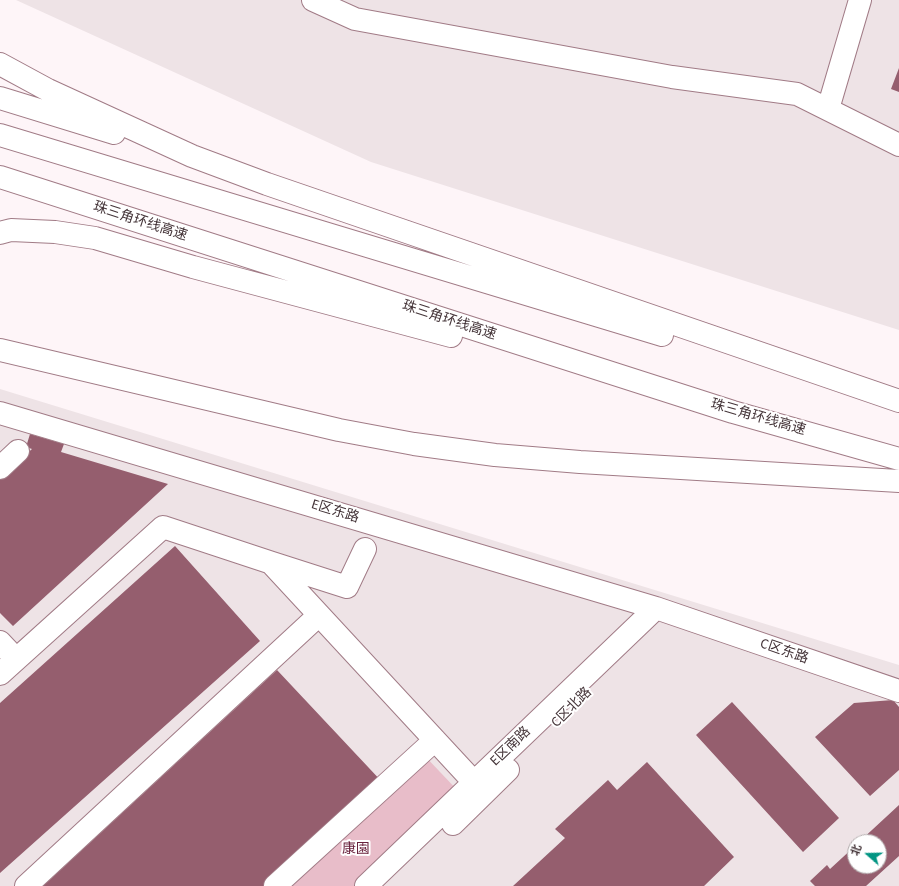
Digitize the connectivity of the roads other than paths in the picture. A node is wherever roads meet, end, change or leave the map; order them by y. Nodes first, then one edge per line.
1 (313, 0) edge
2 (860, 0) edge
3 (0, 64) edge
4 (0, 98) edge
5 (828, 109) junction
6 (0, 135) edge
7 (899, 145) edge
8 (192, 156) junction
9 (0, 177) edge
10 (0, 233) edge
11 (0, 350) edge
12 (899, 401) edge
13 (899, 406) edge
14 (733, 412) junction
15 (0, 413) edge
16 (18, 451) dead end
17 (899, 459) edge
18 (0, 468) edge
19 (899, 481) edge
20 (366, 549) dead end
21 (272, 563) junction
22 (662, 610) junction
23 (320, 615) junction
24 (0, 642) edge
25 (8, 666) edge
26 (899, 691) edge
27 (435, 740) junction
28 (480, 788) junction
29 (26, 886) edge
30 (275, 886) edge
31 (366, 886) edge
32 (388, 886) edge

1 - 5 main road
2 - 5 main road
3 - 8 main road
4 - 8 main road
5 - 7 main road
6 - 13 main road
8 - 12 main road
9 - 14 main road, 珠三角环线高速
10 - 14 main road
11 - 19 main road
14 - 17 main road, 珠三角环线高速
15 - 22 main road, E区东路
16 - 18 main road
20 - 21 main road
21 - 23 main road
21 - 25 main road
22 - 26 main road, C区东路
22 - 28 main road, C区北路
23 - 27 main road
23 - 29 main road
24 - 25 main road
27 - 28 main road
27 - 30 main road
28 - 31 main road
28 - 32 main road, C区北路

